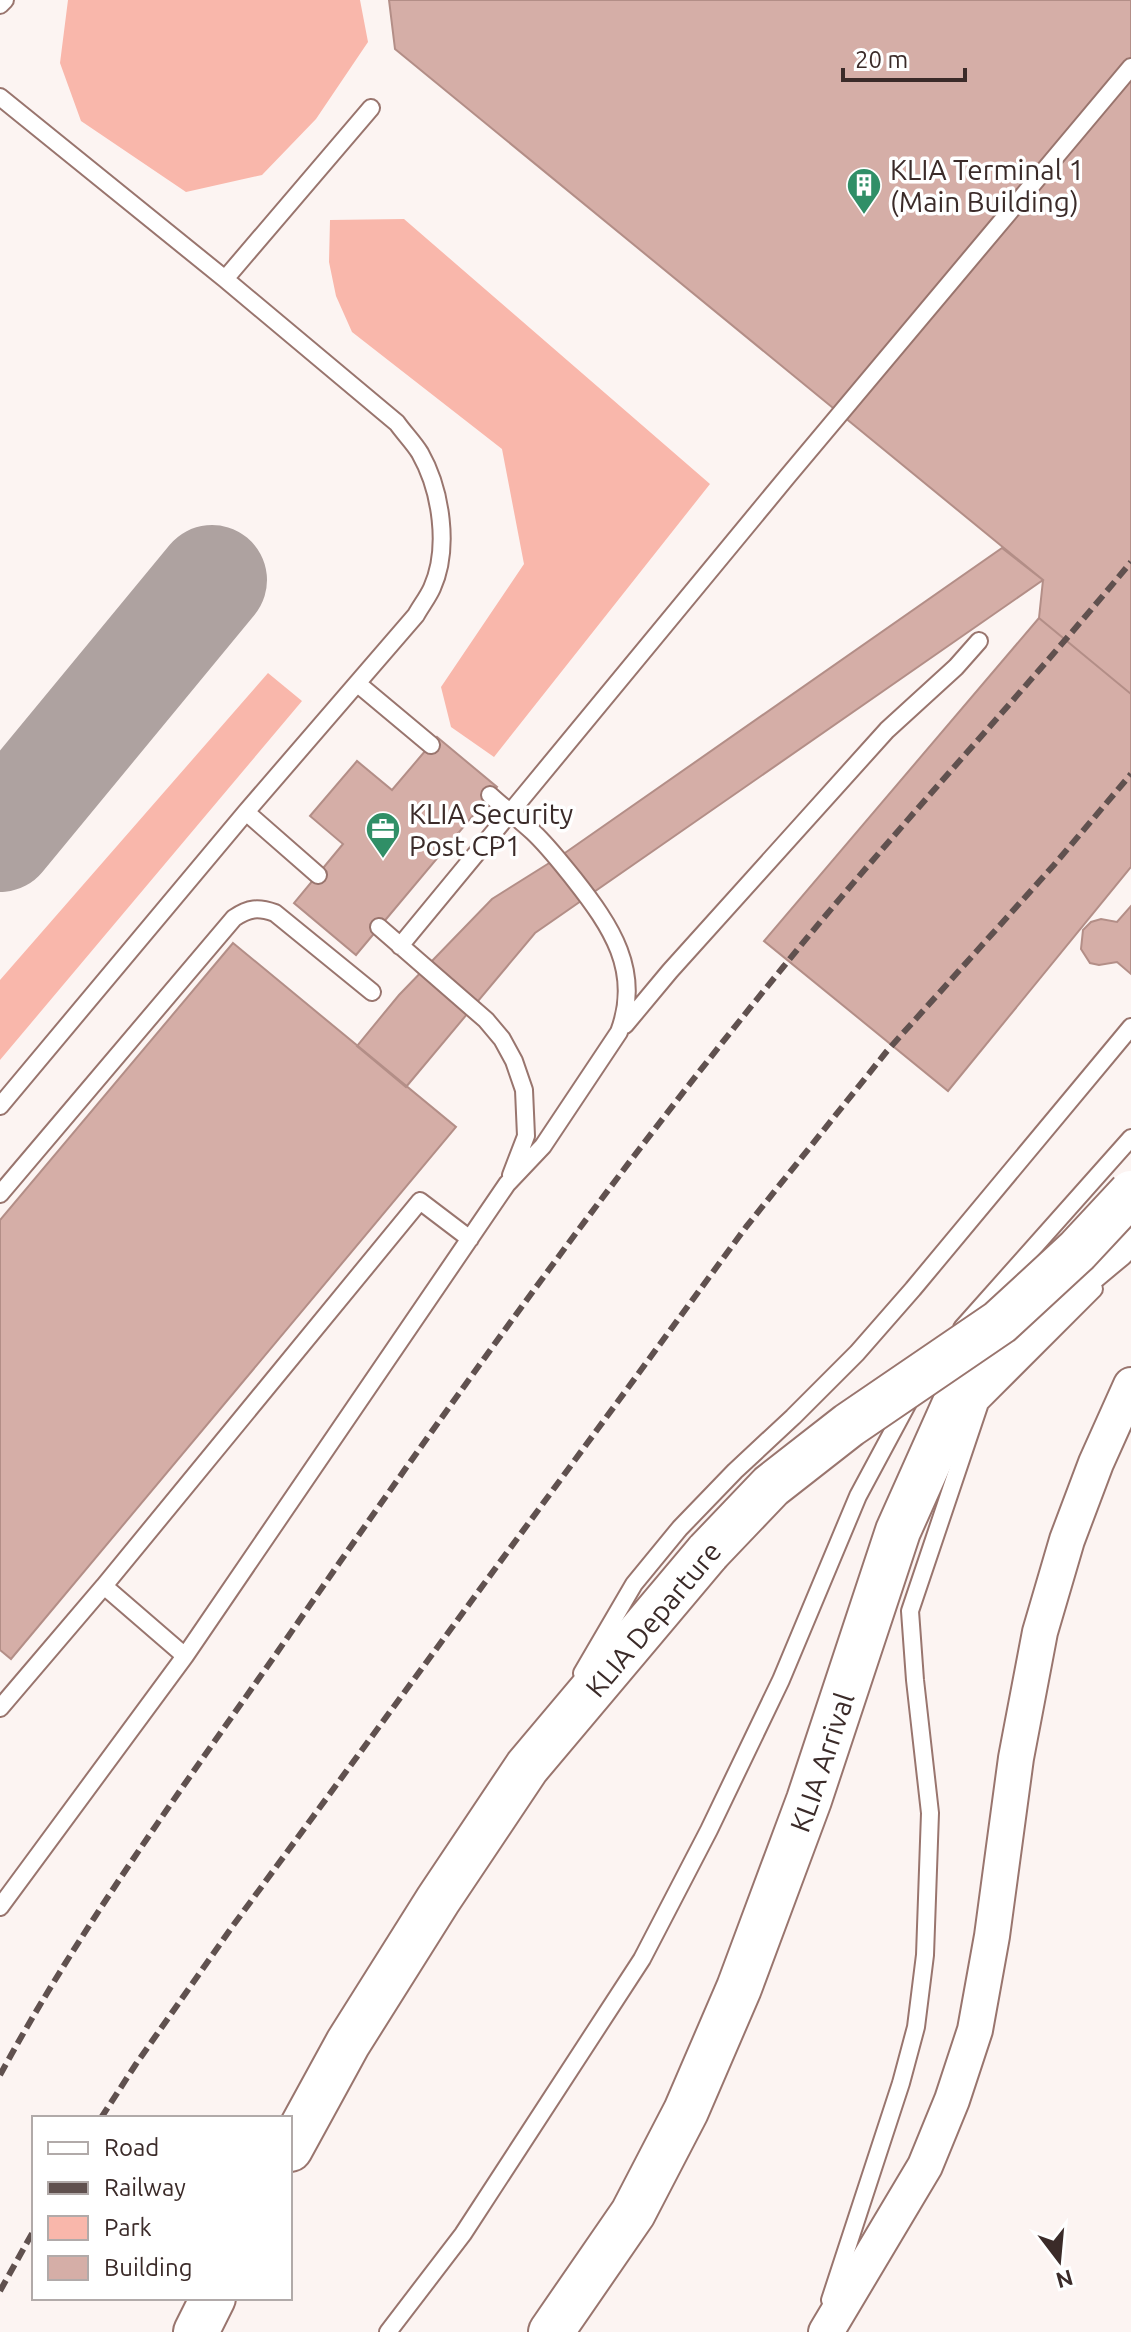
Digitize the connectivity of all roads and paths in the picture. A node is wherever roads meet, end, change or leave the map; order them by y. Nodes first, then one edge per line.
1 (5, 0) edge
2 (0, 5) edge
3 (1131, 67) edge
4 (0, 97) edge
5 (371, 108) dead end
6 (225, 279) junction
7 (979, 641) dead end
8 (358, 684) junction
9 (431, 745) dead end
10 (490, 795) dead end
11 (246, 812) junction
12 (511, 814) junction
13 (318, 875) dead end
14 (379, 927) dead end
15 (400, 946) junction
16 (372, 992) dead end
17 (1131, 1027) edge
18 (619, 1032) junction
19 (0, 1106) edge
20 (1131, 1138) edge
21 (507, 1184) junction
22 (1131, 1193) edge
23 (0, 1194) edge
24 (470, 1239) junction
25 (1131, 1250) edge
26 (1117, 1258) edge
27 (1131, 1385) edge
28 (104, 1586) junction
29 (185, 1656) junction
30 (0, 1708) edge
31 (527, 1767) junction
32 (0, 1907) edge
33 (292, 2145) edge
34 (212, 2300) edge
35 (196, 2332) edge
36 (388, 2332) edge
37 (551, 2332) edge
38 (820, 2332) edge
39 (826, 2332) edge

1 - 2 lane
3 - 12 lane
4 - 6 lane
5 - 6 lane
6 - 8 lane
7 - 18 lane
8 - 9 lane
8 - 11 lane
10 - 12 lane
11 - 13 lane
11 - 19 lane
12 - 15 lane
12 - 18 lane
14 - 15 lane
15 - 21 lane
16 - 23 lane
17 - 31 lane
18 - 21 lane
20 - 36 lane
21 - 24 lane
22 - 31 main road, KLIA Departure, bridge
24 - 28 lane
24 - 29 lane
25 - 26 lane
26 - 37 main road, KLIA Arrival
26 - 38 lane
27 - 39 street
28 - 29 lane
28 - 30 lane
29 - 32 lane
31 - 33 main road, KLIA Departure
34 - 35 main road

